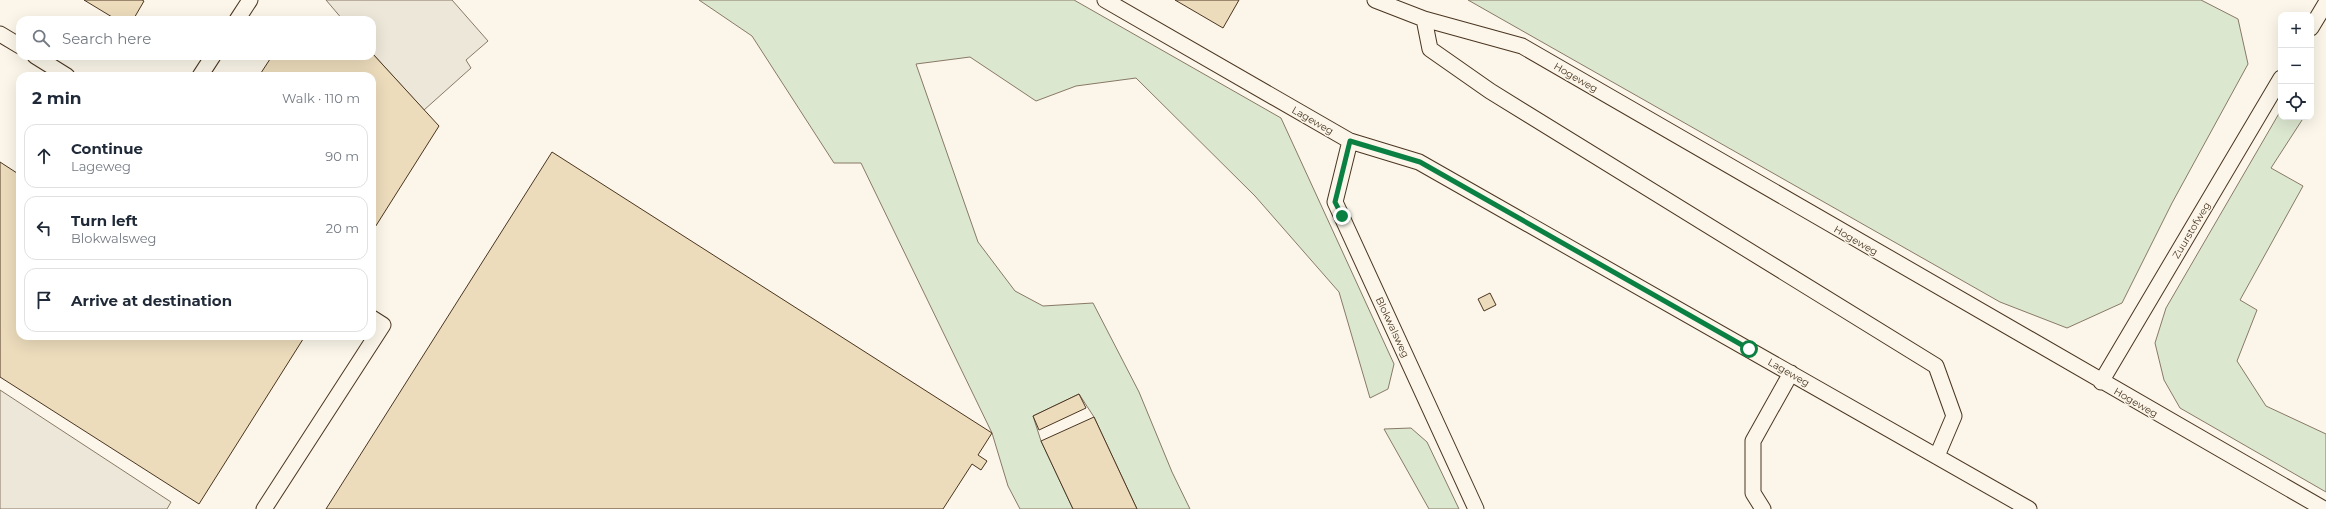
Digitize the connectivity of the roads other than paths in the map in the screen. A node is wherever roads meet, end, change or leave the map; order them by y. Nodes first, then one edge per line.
1 (250, 0) edge
2 (1105, 0) edge
3 (1375, 0) edge
4 (2326, 3) edge
5 (240, 16) edge
6 (1424, 19) junction
7 (2314, 23) edge
8 (0, 34) edge
9 (16, 44) edge
10 (42, 60) edge
11 (210, 60) edge
12 (61, 72) edge
13 (203, 72) edge
14 (2278, 83) edge
15 (1350, 141) junction
16 (376, 320) edge
17 (376, 337) edge
18 (374, 340) edge
19 (1791, 373) junction
20 (2101, 382) junction
21 (1937, 456) junction
22 (264, 509) edge
23 (1476, 509) edge
24 (1763, 509) edge
25 (2029, 509) edge
26 (2324, 509) edge

1 - 5 lane
2 - 15 lane, Lageweg
3 - 6 lane, Hogeweg
4 - 7 lane
6 - 20 lane, Hogeweg
6 - 21 lane
8 - 9 lane
10 - 12 lane
11 - 13 lane
14 - 20 lane, Zuurstofweg
15 - 19 lane, Lageweg
15 - 23 lane, Blokwalsweg
16 - 17 lane
18 - 22 lane
19 - 21 lane, Lageweg
19 - 24 lane
20 - 26 lane, Hogeweg
21 - 25 lane, Lageweg

